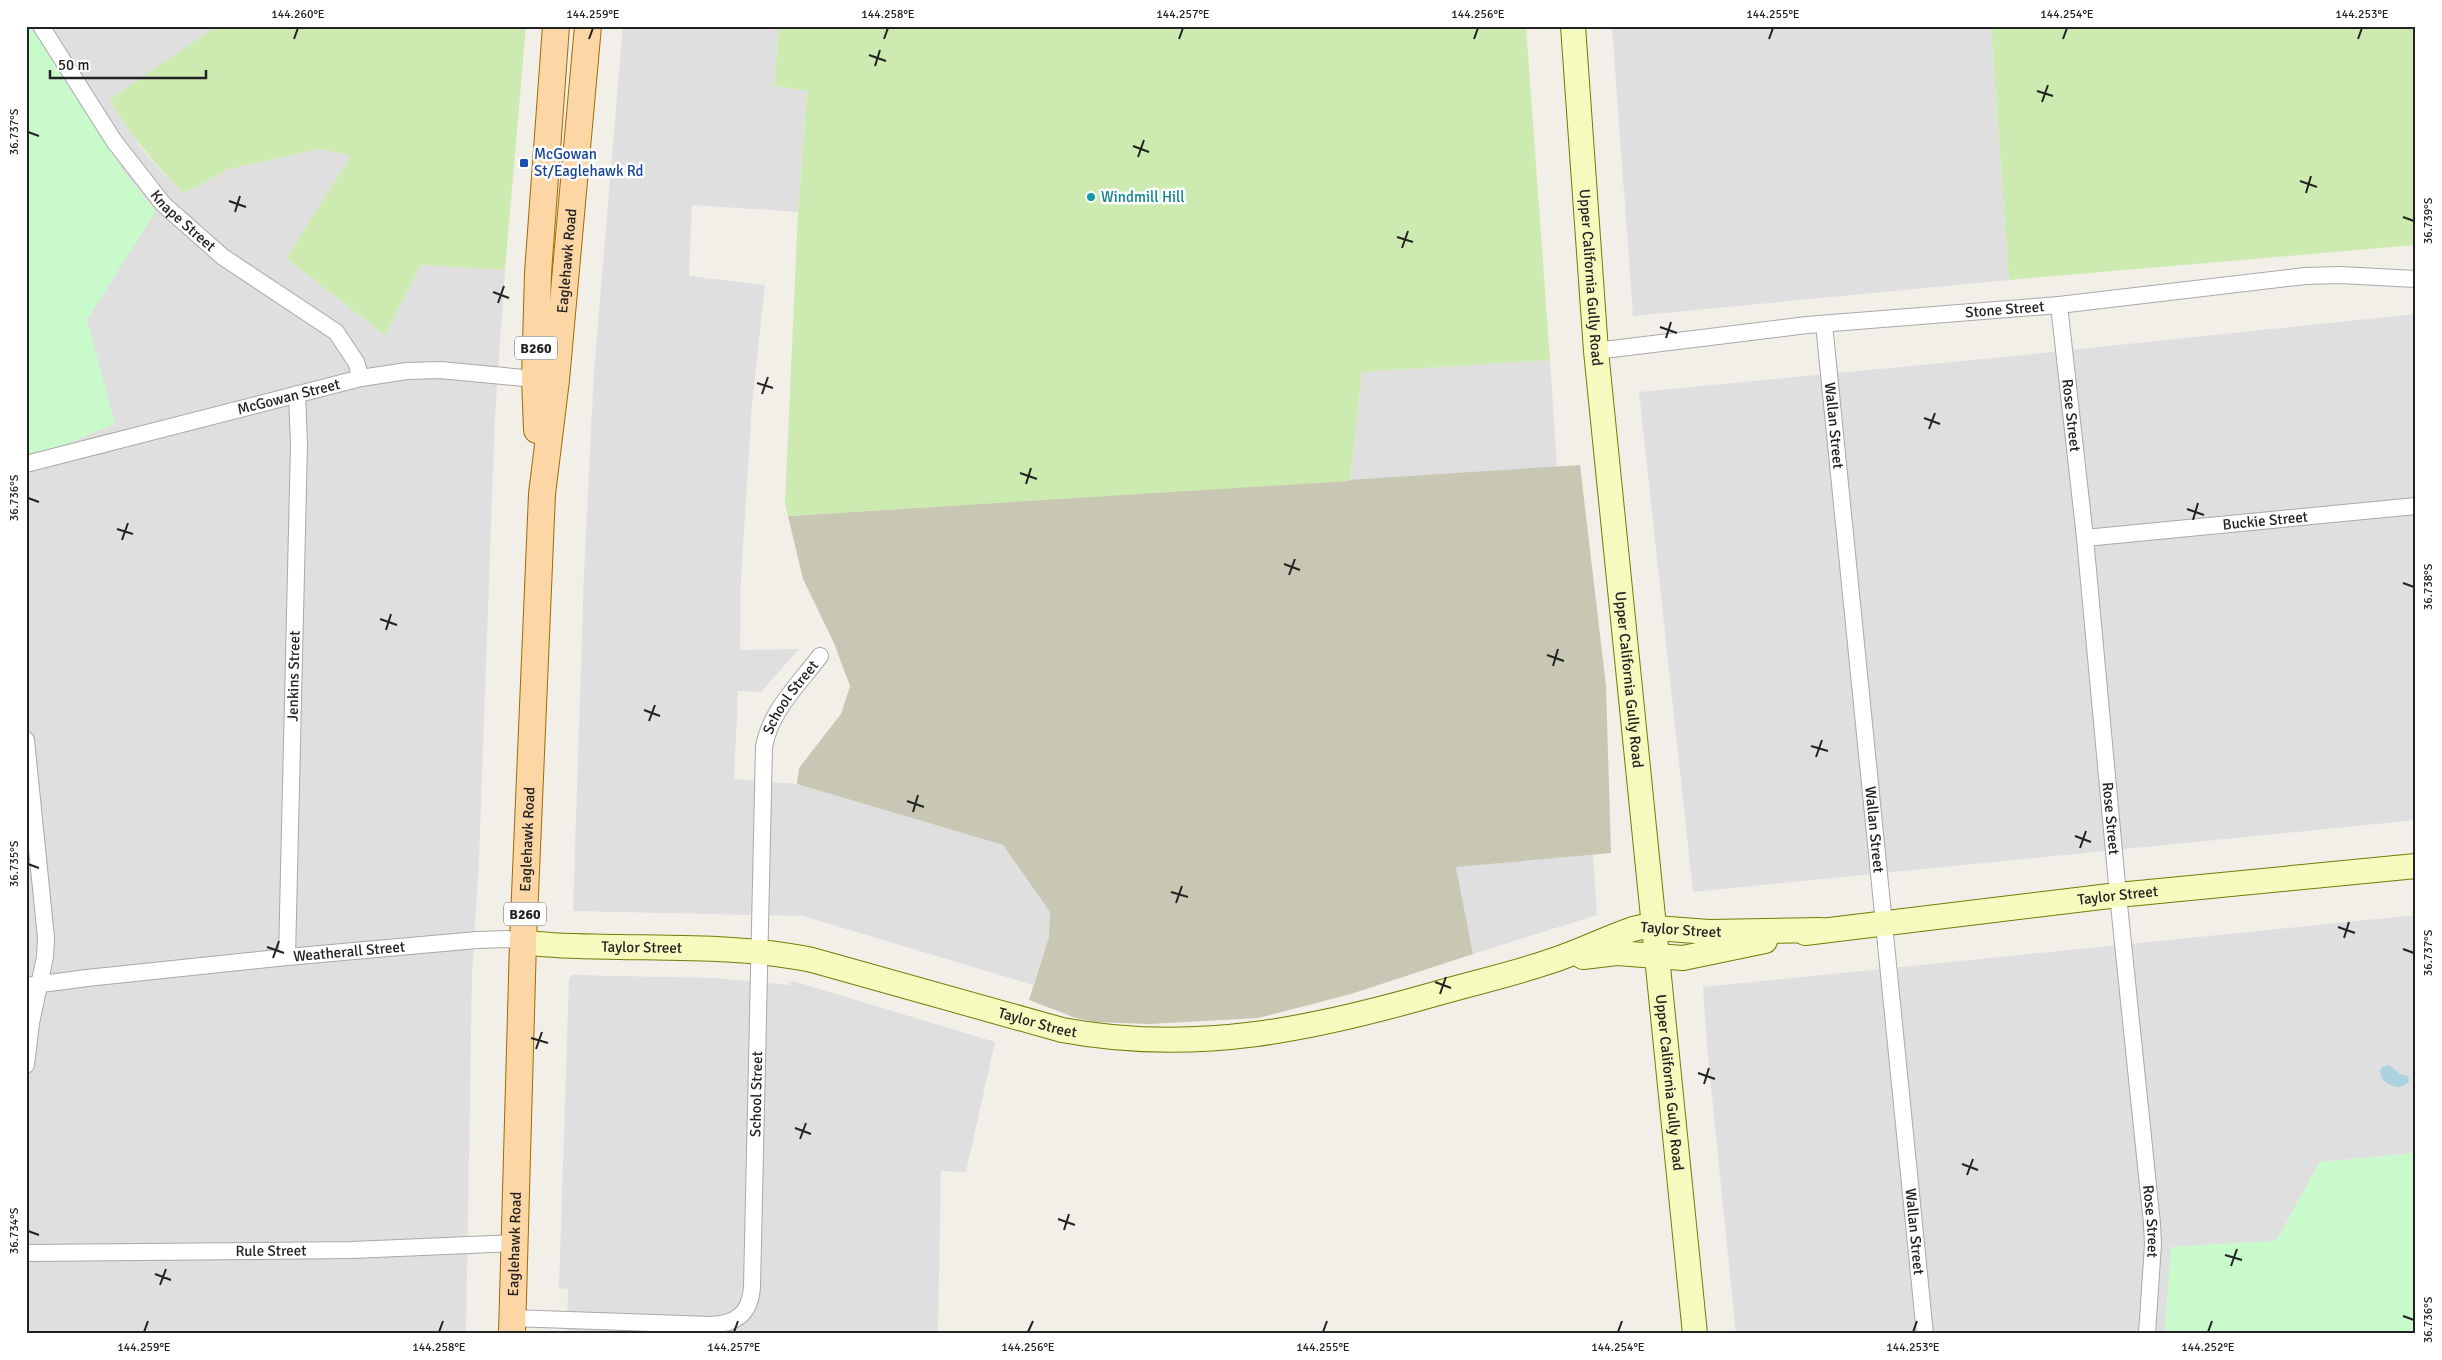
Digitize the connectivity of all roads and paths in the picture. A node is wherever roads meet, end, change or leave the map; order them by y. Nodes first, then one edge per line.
1 (42, 26) edge
2 (556, 26) edge
3 (588, 26) edge
4 (1573, 26) edge
5 (2416, 279) edge
6 (2059, 305) junction
7 (1824, 324) junction
8 (1596, 351) junction
9 (361, 378) junction
10 (545, 380) junction
11 (297, 394) junction
12 (26, 464) edge
13 (2416, 506) edge
14 (2085, 538) junction
15 (820, 656) dead end
16 (26, 740) edge
17 (2416, 866) edge
18 (2118, 895) junction
19 (1884, 922) junction
20 (1654, 928) junction
21 (1820, 930) junction
22 (524, 942) junction
23 (759, 950) junction
24 (287, 957) junction
25 (1657, 957) junction
26 (1549, 962) junction
27 (32, 985) edge
28 (26, 1065) edge
29 (515, 1243) junction
30 (26, 1254) edge
31 (512, 1326) edge
32 (1695, 1334) edge
33 (1925, 1334) edge
34 (2147, 1334) edge

1 - 9 street, Knape Street
2 - 10 main road, Eaglehawk Road / B260
3 - 10 main road, Eaglehawk Road / B260
4 - 8 street, Upper California Gully Road
5 - 6 street, Stone Street
6 - 7 street, Stone Street
6 - 14 street, Rose Street
7 - 8 street, Stone Street
7 - 19 street, Wallan Street
8 - 20 street, Upper California Gully Road
9 - 10 street, McGowan Street
9 - 11 street, McGowan Street
10 - 22 main road, Eaglehawk Road / B260
11 - 12 street, McGowan Street
11 - 24 street, Jenkins Street
13 - 14 street, Buckie Street
14 - 18 street, Rose Street
15 - 23 street, School Street
16 - 27 street
17 - 18 street, Taylor Street
18 - 19 street, Taylor Street
18 - 34 street, Rose Street
19 - 21 street, Taylor Street
19 - 33 street, Wallan Street
20 - 21 street, Taylor Street
20 - 25 street, Upper California Gully Road
20 - 26 street, Taylor Street
21 - 25 street, Taylor Street
22 - 23 street, Taylor Street
22 - 24 street, Weatherall Street
22 - 29 main road, Eaglehawk Road / B260
23 - 26 street, Taylor Street
23 - 31 street, School Street
24 - 27 street, Weatherall Street
25 - 26 street, Taylor Street
25 - 32 street, Upper California Gully Road
27 - 28 street
29 - 30 street, Rule Street
29 - 31 main road, Eaglehawk Road / B260

